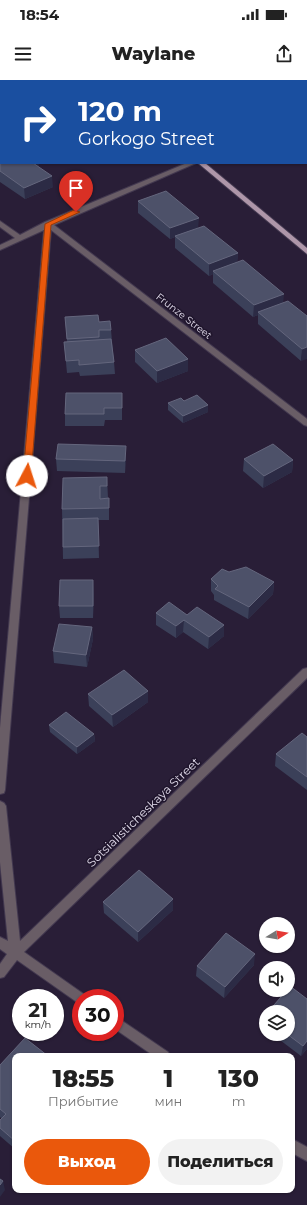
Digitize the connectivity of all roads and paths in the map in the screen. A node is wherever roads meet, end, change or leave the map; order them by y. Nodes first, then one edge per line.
1 (191, 164) edge
2 (202, 164) edge
3 (0, 223) edge
4 (48, 224) junction
5 (19, 238) junction
6 (0, 248) edge
7 (307, 252) edge
8 (307, 423) edge
9 (307, 672) edge
10 (0, 790) edge
11 (0, 806) edge
12 (0, 942) edge
13 (15, 953) junction
14 (0, 973) edge
15 (72, 993) edge
16 (124, 1028) edge
17 (160, 1053) edge
18 (295, 1147) edge
19 (307, 1155) edge

1 - 4 street
2 - 7 main road
3 - 5 street
4 - 5 street
4 - 8 street, Frunze Street
4 - 10 street
5 - 6 street
9 - 13 street, Sotsialisticheskaya Street
11 - 13 street
12 - 13 street
13 - 14 street, Sotsialisticheskaya Street
13 - 15 street
16 - 17 street
18 - 19 street

